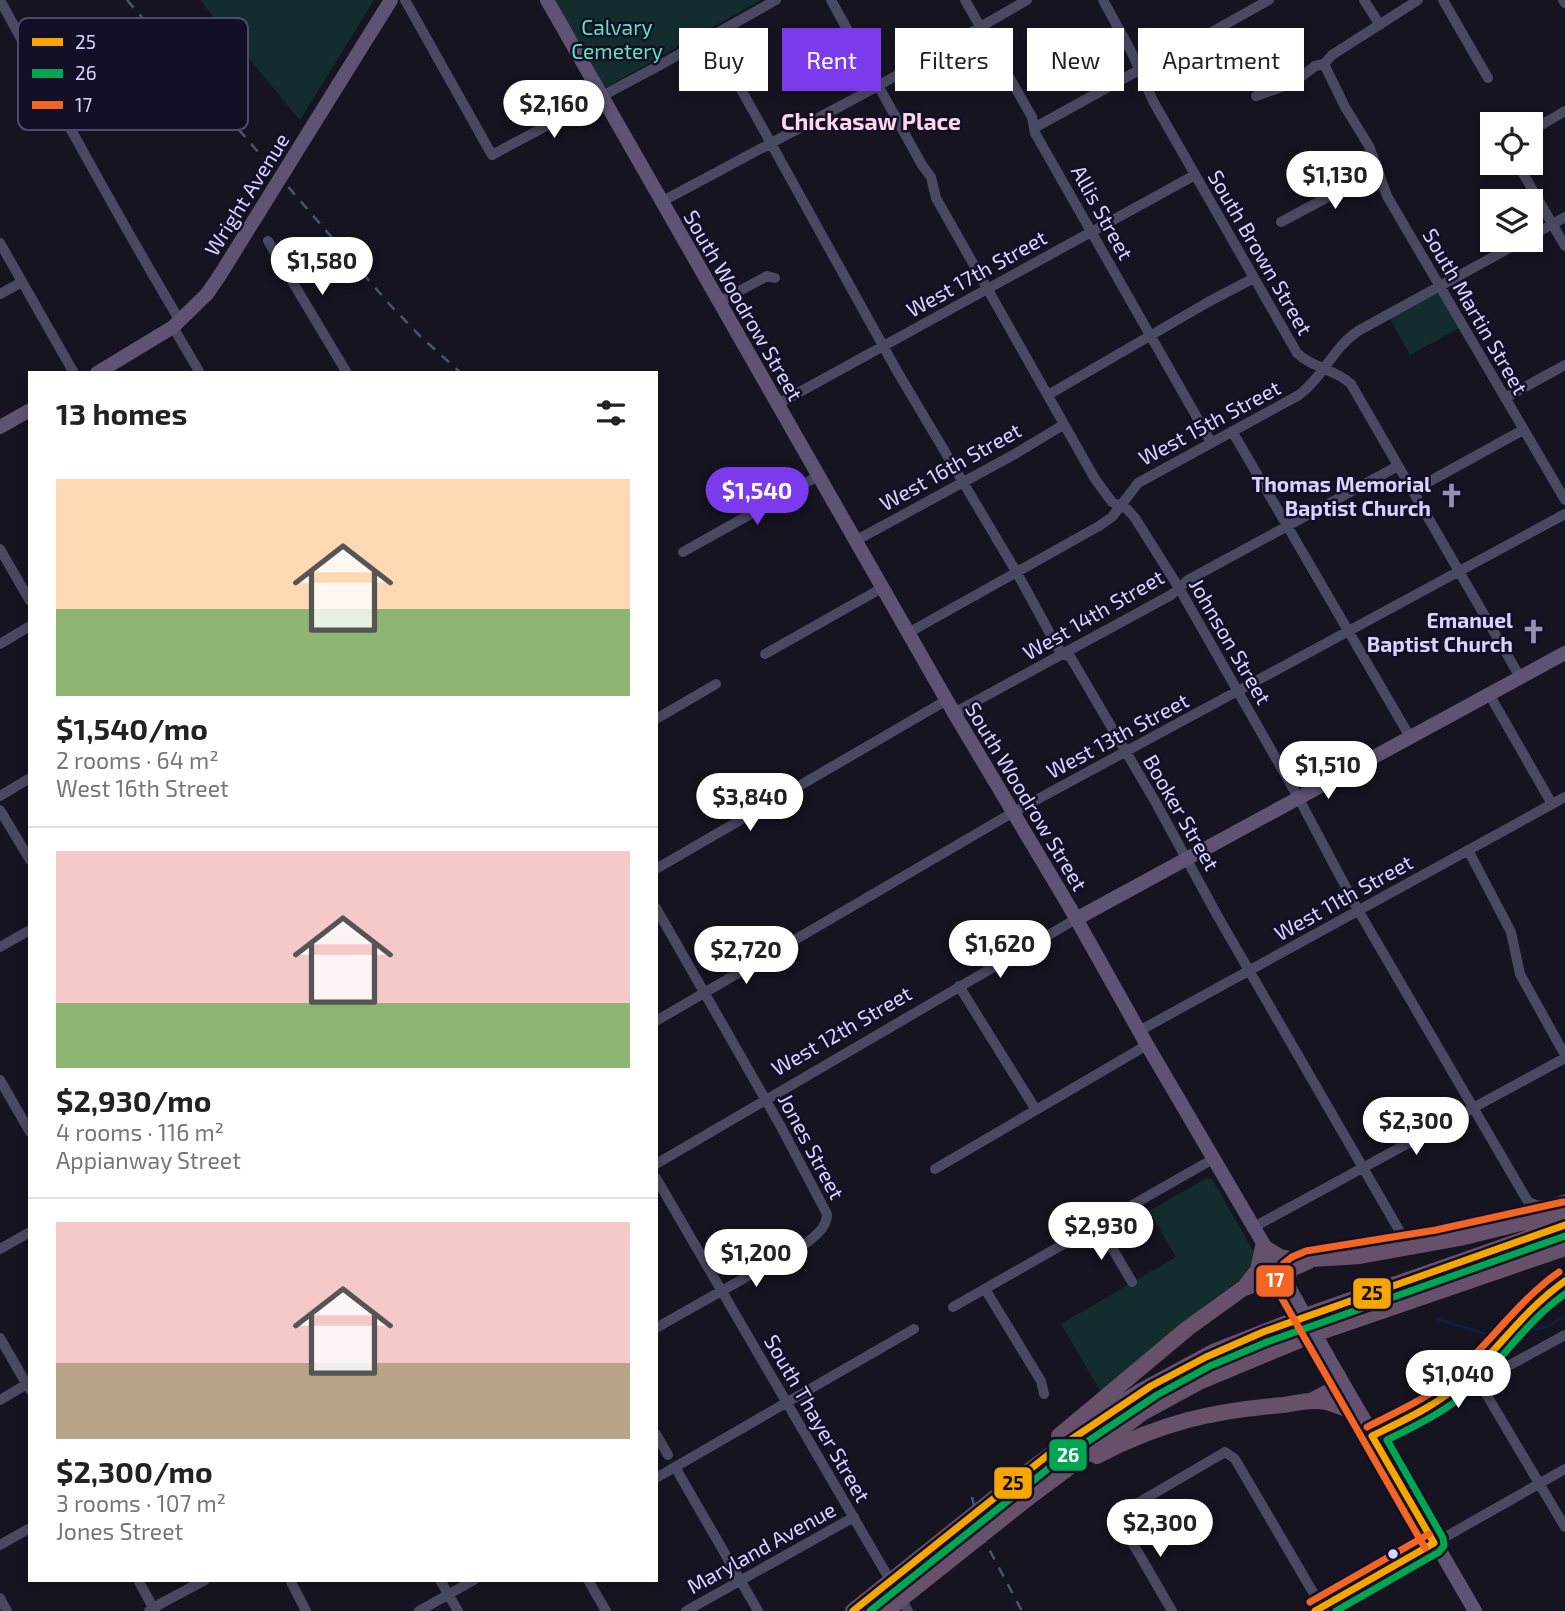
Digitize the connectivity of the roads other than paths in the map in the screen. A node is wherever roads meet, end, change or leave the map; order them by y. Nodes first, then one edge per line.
1 (1, 0) edge
2 (391, 0) edge
3 (405, 0) edge
4 (547, 0) edge
5 (776, 0) edge
6 (831, 0) edge
7 (965, 0) edge
8 (1027, 0) edge
9 (1103, 0) edge
10 (1269, 0) edge
11 (1364, 0) edge
12 (1418, 0) edge
13 (1443, 0) edge
14 (1245, 5) edge
15 (1380, 25) junction
16 (980, 26) junction
17 (724, 28) edge
18 (846, 28) edge
19 (1213, 28) edge
20 (18, 32) edge
21 (679, 53) edge
22 (1324, 64) junction
23 (1138, 68) edge
24 (1138, 71) edge
25 (1488, 78) dead end
26 (881, 84) edge
27 (743, 91) edge
28 (868, 91) edge
29 (881, 91) edge
30 (1148, 91) edge
31 (1255, 96) dead end
32 (601, 97) junction
33 (1565, 111) edge
34 (1543, 124) edge
35 (1034, 128) junction
36 (70, 130) edge
37 (771, 141) junction
38 (1377, 169) junction
39 (1195, 175) junction
40 (1524, 175) edge
41 (661, 202) junction
42 (1565, 218) edge
43 (1281, 222) dead end
44 (1553, 225) junction
45 (1543, 230) edge
46 (1093, 232) junction
47 (268, 241) dead end
48 (0, 243) edge
49 (1565, 246) edge
50 (1502, 252) edge
51 (775, 278) dead end
52 (1254, 278) junction
53 (22, 282) junction
54 (1440, 286) junction
55 (988, 288) junction
56 (0, 294) edge
57 (719, 302) junction
58 (177, 324) junction
59 (1150, 337) junction
60 (884, 346) junction
61 (1565, 365) edge
62 (1324, 369) junction
63 (73, 371) edge
64 (100, 371) edge
65 (199, 371) edge
66 (346, 371) edge
67 (1048, 395) junction
68 (1505, 398) junction
69 (776, 405) junction
70 (28, 411) edge
71 (1063, 425) junction
72 (0, 427) edge
73 (1523, 430) junction
74 (1232, 431) junction
75 (1211, 443) junction
76 (1398, 466) junction
77 (818, 476) junction
78 (962, 482) junction
79 (1412, 491) junction
80 (1565, 500) edge
81 (1119, 505) junction
82 (1565, 514) edge
83 (1287, 527) junction
84 (855, 541) junction
85 (0, 549) edge
86 (683, 552) dead end
87 (1460, 571) junction
88 (1017, 573) junction
89 (882, 588) junction
90 (1179, 588) junction
91 (28, 598) edge
92 (28, 627) edge
93 (1348, 632) junction
94 (908, 633) junction
95 (0, 644) edge
96 (1565, 653) edge
97 (765, 654) dead end
98 (1065, 654) junction
99 (1520, 677) junction
100 (716, 684) dead end
101 (1237, 691) junction
102 (1489, 694) junction
103 (950, 707) junction
104 (658, 718) edge
105 (1410, 737) junction
106 (1125, 752) junction
107 (28, 779) edge
108 (0, 796) edge
109 (1298, 797) junction
110 (1560, 803) edge
111 (0, 810) edge
112 (1012, 813) junction
113 (1468, 850) junction
114 (28, 857) edge
115 (1187, 858) junction
116 (658, 868) edge
117 (1358, 910) junction
118 (658, 912) edge
119 (1076, 919) junction
120 (28, 931) edge
121 (0, 947) edge
122 (1249, 970) junction
123 (959, 986) junction
124 (704, 993) junction
125 (658, 1020) edge
126 (1139, 1031) junction
127 (1147, 1045) junction
128 (1565, 1057) edge
129 (0, 1080) edge
130 (4, 1095) edge
131 (765, 1099) junction
132 (1473, 1108) junction
133 (1036, 1110) junction
134 (28, 1129) edge
135 (1213, 1159) junction
136 (658, 1163) edge
137 (1363, 1168) junction
138 (935, 1169) dead end
139 (658, 1181) edge
140 (1565, 1199) edge
141 (1565, 1212) edge
142 (1098, 1224) junction
143 (1565, 1225) edge
144 (1252, 1228) junction
145 (1399, 1230) dead end
146 (28, 1233) edge
147 (1263, 1247) junction
148 (1565, 1248) edge
149 (0, 1249) edge
150 (1309, 1261) junction
151 (1132, 1282) dead end
152 (1565, 1282) edge
153 (1287, 1286) junction
154 (985, 1289) junction
155 (1242, 1289) junction
156 (721, 1290) junction
157 (953, 1307) dead end
158 (658, 1327) edge
159 (914, 1329) dead end
160 (1565, 1335) edge
161 (0, 1338) edge
162 (1338, 1376) junction
163 (1479, 1382) junction
164 (28, 1387) edge
165 (1044, 1394) dead end
166 (0, 1400) edge
167 (1309, 1402) junction
168 (787, 1403) junction
169 (1423, 1409) junction
170 (1360, 1416) junction
171 (1372, 1436) junction
172 (658, 1438) edge
173 (668, 1455) dead end
174 (675, 1467) junction
175 (1565, 1469) edge
176 (1020, 1474) junction
177 (658, 1477) edge
178 (1051, 1480) junction
179 (1539, 1484) junction
180 (854, 1517) junction
181 (1565, 1527) edge
182 (28, 1529) edge
183 (1434, 1543) junction
184 (0, 1545) edge
185 (741, 1581) junction
186 (139, 1582) edge
187 (202, 1582) edge
188 (291, 1582) edge
189 (441, 1582) edge
190 (471, 1582) edge
191 (589, 1582) edge
192 (448, 1595) junction
193 (0, 1598) edge
194 (158, 1608) edge
195 (906, 1608) edge
196 (1320, 1610) edge
197 (7, 1611) edge
198 (149, 1611) edge
199 (306, 1611) edge
200 (419, 1611) edge
201 (458, 1611) edge
202 (607, 1611) edge
203 (686, 1611) edge
204 (758, 1611) edge
205 (853, 1611) edge
206 (886, 1611) edge
207 (1172, 1611) edge
208 (1475, 1611) edge

1 - 20 street
2 - 58 main road, Wright Avenue, bridge
3 - 32 street
4 - 32 main road, South Woodrow Street
5 - 17 street
6 - 18 street, Johnson Street
7 - 16 street, Allis Street
8 - 16 street
9 - 23 street, South Brown Street
10 - 14 street
11 - 15 street
12 - 15 street
13 - 25 street
14 - 19 street
15 - 22 street
16 - 26 street
16 - 35 street, Allis Street
21 - 32 street
22 - 31 street
22 - 38 street, South Martin Street
24 - 35 street
27 - 37 street, Booker Street
28 - 37 street
29 - 55 street, Johnson Street
30 - 39 street, South Brown Street
32 - 41 main road, South Woodrow Street
33 - 34 street
35 - 46 street, Allis Street
36 - 58 street
37 - 41 street
37 - 60 street, Booker Street
38 - 43 street
38 - 54 street, South Martin Street
39 - 46 street, West 17th Street
39 - 52 street, South Brown Street
40 - 44 street
41 - 57 main road, South Woodrow Street
42 - 44 street
44 - 45 street
44 - 49 street
46 - 55 street, West 17th Street
46 - 59 street, Allis Street
47 - 66 street
48 - 53 street
50 - 54 street, West 15th Street
51 - 57 street
52 - 59 street
52 - 62 street, South Brown Street
53 - 56 street
53 - 63 street
54 - 62 street, West 15th Street
54 - 68 street, South Martin Street
55 - 60 street, West 17th Street
55 - 67 street, Johnson Street
57 - 69 main road, South Woodrow Street
58 - 64 main road, Wright Avenue
58 - 65 street
59 - 67 street
59 - 75 street, Allis Street
60 - 69 street, West 17th Street
60 - 78 street, Booker Street
61 - 68 street
62 - 74 street, West 15th Street
62 - 76 street, South Brown Street
67 - 71 street, Johnson Street
68 - 73 street, South Martin Street
69 - 77 main road, South Woodrow Street
70 - 72 main road
71 - 78 street, West 16th Street
71 - 81 street, Johnson Street
73 - 79 street
73 - 80 street, South Martin Street
74 - 75 street, West 15th Street
74 - 83 street
75 - 81 street, West 15th Street
76 - 79 street, South Brown Street
76 - 83 street, West 14th Street
77 - 84 main road, South Woodrow Street
77 - 86 street
78 - 84 street, West 16th Street
78 - 88 street, Booker Street
79 - 87 street, South Brown Street
81 - 88 street, West 15th Street
81 - 90 street, Johnson Street
82 - 87 street, West 13th Street
83 - 90 street, West 14th Street
83 - 93 street
84 - 89 main road, South Woodrow Street
85 - 91 street
87 - 93 street, West 13th Street
87 - 99 street, South Brown Street
88 - 94 street, West 15th Street
88 - 98 street, Booker Street
89 - 94 main road, South Woodrow Street
89 - 97 street
90 - 98 street, West 14th Street
90 - 101 street, Johnson Street
92 - 95 street
93 - 101 street, West 13th Street
93 - 105 street
94 - 103 main road, South Woodrow Street
96 - 99 main road, West 12th Street
98 - 103 street, West 14th Street
98 - 106 street, Booker Street
99 - 102 main road, West 12th Street
100 - 104 street
101 - 106 street, West 13th Street
101 - 109 street, Johnson Street
102 - 105 main road, West 12th Street
102 - 110 street
103 - 112 main road, South Woodrow Street
103 - 116 street, West 14th Street
105 - 109 main road, West 12th Street
106 - 112 street, West 13th Street
106 - 115 street, Booker Street
107 - 108 street
109 - 115 main road, West 12th Street
109 - 117 street, Johnson Street
110 - 113 street, West 11th Street
111 - 114 street
112 - 119 main road, South Woodrow Street
112 - 124 street, West 13th Street
113 - 117 street, West 11th Street
113 - 128 street
115 - 119 main road, West 12th Street
115 - 122 street, Booker Street
117 - 122 street, West 11th Street
117 - 132 street, Johnson Street
118 - 124 street, Jones Street
119 - 123 street, West 12th Street
119 - 126 main road, South Woodrow Street
120 - 121 street
122 - 126 street, West 11th Street
122 - 137 street, Booker Street
123 - 131 street, West 12th Street
123 - 133 street
124 - 125 street, West 13th Street
124 - 131 street, Jones Street
126 - 127 main road, South Woodrow Street
127 - 133 street
127 - 135 main road, South Woodrow Street
128 - 132 street
129 - 130 street
130 - 134 street
131 - 136 street, West 12th Street
131 - 156 street, Jones Street
132 - 137 street
132 - 140 street, Johnson Street
133 - 138 street
135 - 142 street
135 - 144 main road, South Woodrow Street
137 - 144 street
137 - 145 street, Booker Street
139 - 156 street, South Thayer Street
141 - 150 highway
142 - 151 street
142 - 154 street
143 - 176 highway
144 - 147 main road, South Woodrow Street
146 - 149 street
147 - 150 highway
147 - 153 main road, South Woodrow Street
147 - 155 highway
148 - 178 highway
150 - 153 highway
152 - 169 highway
153 - 155 highway
153 - 162 main road, South Woodrow Street, bridge
154 - 157 street
154 - 165 street
155 - 176 highway
156 - 158 street
156 - 168 street, South Thayer Street
159 - 168 street
160 - 163 street
161 - 164 street
162 - 167 highway
162 - 170 main road, South Woodrow Street
163 - 169 street
163 - 179 street
164 - 166 street
167 - 170 highway
167 - 178 highway
168 - 174 street
168 - 180 street, South Thayer Street
169 - 171 main road
170 - 171 main road, South Woodrow Street
171 - 183 main road, South Woodrow Street
172 - 173 street
174 - 177 street
174 - 185 street
175 - 179 street
176 - 205 highway, bridge
178 - 206 highway, bridge
179 - 181 street
179 - 183 street
180 - 185 street, Maryland Avenue
180 - 195 street, South Thayer Street
182 - 184 street
183 - 196 street
183 - 208 main road, South Woodrow Street
185 - 203 street, Maryland Avenue
185 - 204 street
186 - 194 street
187 - 194 street
188 - 199 street
189 - 192 street
190 - 192 street
191 - 202 street
192 - 200 street
192 - 201 street
193 - 197 street
194 - 198 street, bridge
196 - 207 street

